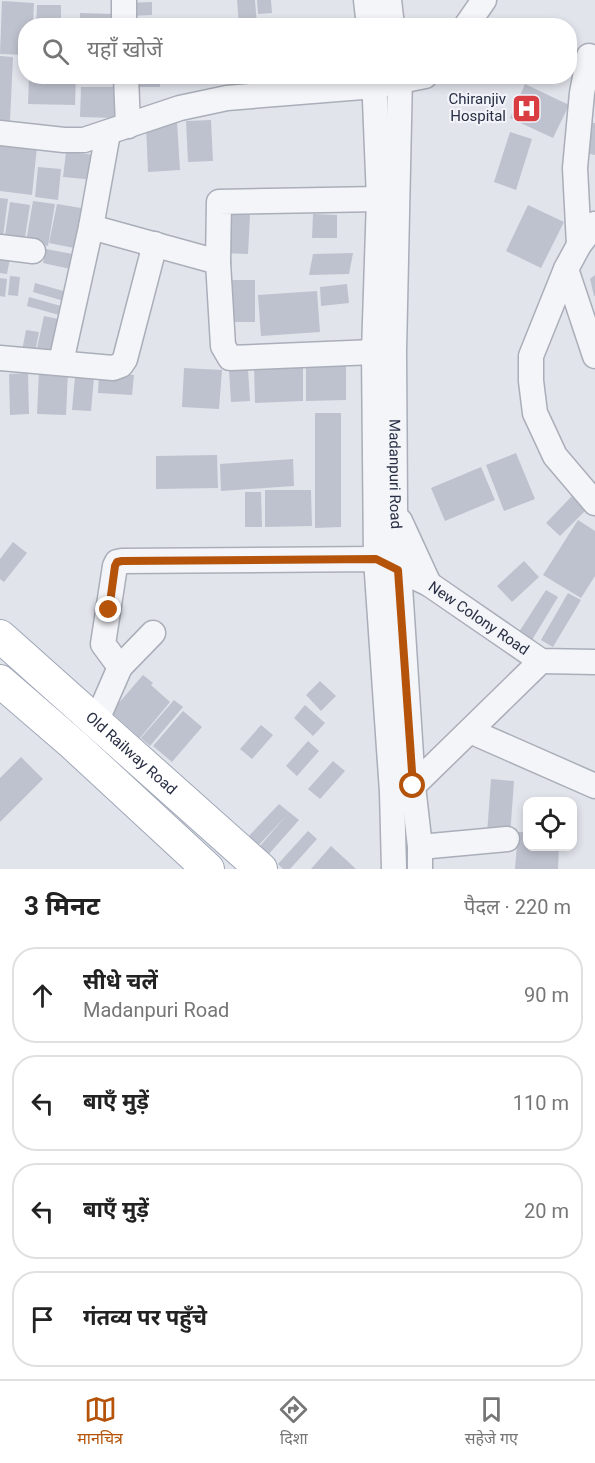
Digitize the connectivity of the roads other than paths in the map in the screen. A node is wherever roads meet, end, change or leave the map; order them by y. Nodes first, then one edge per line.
1 (124, 0) edge
2 (366, 0) edge
3 (389, 0) edge
4 (484, 0) edge
5 (124, 18) edge
6 (368, 18) edge
7 (391, 18) edge
8 (472, 18) edge
9 (589, 56) dead end
10 (125, 84) edge
11 (349, 84) edge
12 (375, 84) edge
13 (400, 84) edge
14 (118, 130) junction
15 (0, 133) edge
16 (380, 199) junction
17 (595, 224) edge
18 (91, 227) junction
19 (155, 244) junction
20 (579, 245) junction
21 (0, 247) edge
22 (33, 251) dead end
23 (218, 262) junction
24 (566, 269) junction
25 (374, 352) junction
26 (595, 356) edge
27 (0, 358) edge
28 (61, 362) junction
29 (595, 503) edge
30 (395, 509) junction
31 (376, 559) junction
32 (398, 570) junction
33 (429, 584) junction
34 (153, 633) dead end
35 (0, 636) edge
36 (542, 661) junction
37 (595, 662) edge
38 (120, 667) junction
39 (0, 681) edge
40 (96, 722) junction
41 (470, 731) junction
42 (74, 745) junction
43 (595, 786) edge
44 (402, 789) junction
45 (507, 839) dead end
46 (420, 858) edge
47 (208, 869) edge
48 (261, 869) edge
49 (394, 869) edge

1 - 5 street
2 - 6 street
3 - 7 street
4 - 8 street
9 - 20 street
10 - 14 street
11 - 14 street
12 - 16 street, Madanpuri Road
13 - 30 street, Madanpuri Road
14 - 15 street
14 - 18 street
16 - 23 street
16 - 25 street, Madanpuri Road
17 - 20 street
18 - 19 street
18 - 28 street
19 - 23 street
19 - 28 street
20 - 24 street
21 - 22 street
23 - 25 street
24 - 26 street
24 - 29 street
25 - 31 street, Madanpuri Road
27 - 28 street
30 - 32 street, Madanpuri Road
30 - 33 street
31 - 32 street, New Colony Road
31 - 38 street
31 - 44 street, Madanpuri Road
32 - 33 street, New Colony Road
32 - 44 street, Madanpuri Road
33 - 36 street, New Colony Road
34 - 38 street
35 - 40 main road, Old Railway Road
36 - 37 street, New Colony Road
36 - 41 street
38 - 40 street
39 - 42 main road, Old Railway Road
40 - 42 main road
40 - 48 main road, Old Railway Road
41 - 43 street
41 - 44 street
42 - 47 main road, Old Railway Road
44 - 46 street, Madanpuri Road
44 - 49 street, Madanpuri Road
45 - 46 street

